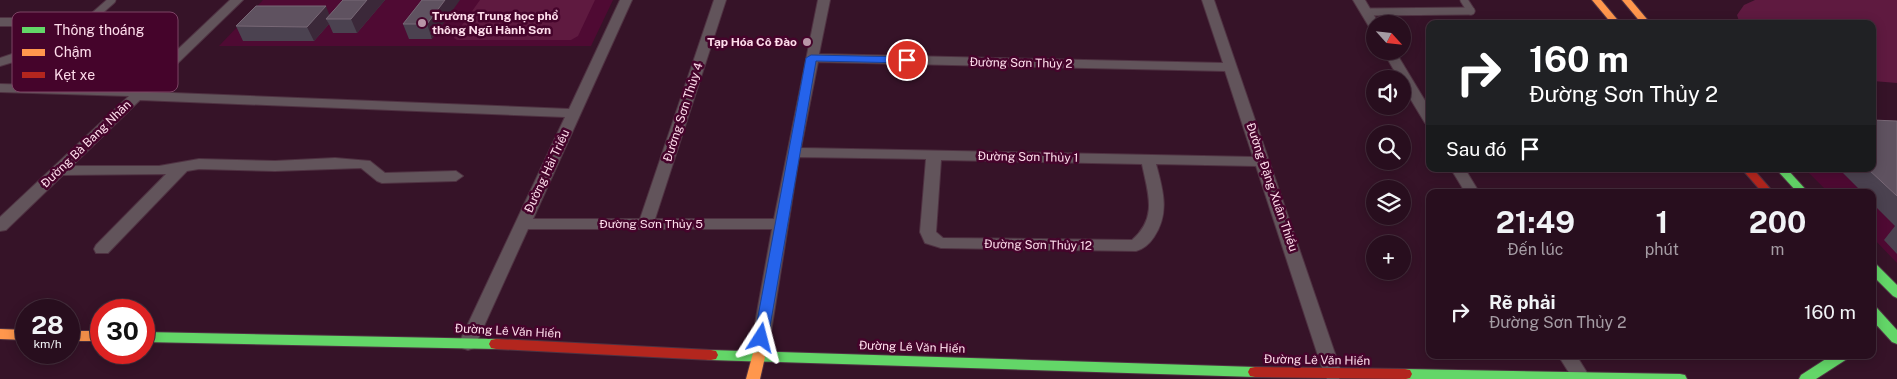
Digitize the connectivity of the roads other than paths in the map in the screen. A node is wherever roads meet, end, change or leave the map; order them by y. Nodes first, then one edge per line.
1 (112, 0) edge
2 (237, 0) edge
3 (626, 0) edge
4 (720, 0) edge
5 (824, 0) edge
6 (1208, 0) edge
7 (1359, 0) edge
8 (1464, 0) edge
9 (1596, 0) edge
10 (1626, 0) edge
11 (98, 12) edge
12 (1366, 12) junction
13 (1368, 15) edge
14 (1614, 20) edge
15 (1644, 20) edge
16 (178, 56) edge
17 (12, 58) edge
18 (811, 58) junction
19 (1394, 60) edge
20 (0, 62) edge
21 (1231, 67) junction
22 (92, 92) edge
23 (138, 94) junction
24 (574, 113) junction
25 (1426, 113) edge
26 (793, 152) junction
27 (934, 155) junction
28 (1148, 160) junction
29 (1263, 162) junction
30 (183, 166) junction
31 (58, 170) junction
32 (1460, 172) edge
33 (1750, 172) edge
34 (1784, 172) edge
35 (456, 176) dead end
36 (1470, 189) edge
37 (1765, 189) edge
38 (1800, 189) edge
39 (523, 224) junction
40 (646, 224) junction
41 (780, 224) junction
42 (0, 226) edge
43 (102, 248) dead end
44 (1876, 271) edge
45 (1897, 293) edge
46 (1876, 315) edge
47 (0, 334) edge
48 (15, 335) edge
49 (155, 337) edge
50 (1897, 339) edge
51 (468, 343) junction
52 (758, 357) junction
53 (1570, 359) edge
54 (1836, 359) edge
55 (1333, 374) junction
56 (1582, 378) edge
57 (753, 379) edge
58 (1680, 379) edge
59 (1806, 379) edge

1 - 11 lane
2 - 16 street, Đường Bà Bang Nhãn
3 - 24 street, Đường Hải Triều
4 - 40 street, Đường Sơn Thủy 4
5 - 18 street
6 - 21 street, Đường Đặng Xuân Thiều
7 - 12 street
8 - 12 lane
9 - 14 main road
10 - 15 main road
12 - 13 street
17 - 20 street
18 - 21 street, Đường Sơn Thủy 2
18 - 26 street
19 - 25 street
21 - 29 street, Đường Đặng Xuân Thiều
22 - 23 street
23 - 24 street
23 - 31 street, Đường Bà Bang Nhãn
24 - 39 street, Đường Hải Triều
26 - 27 street, Đường Sơn Thủy 1
26 - 41 street
27 - 28 street, Đường Sơn Thủy 1
27 - 28 street, Đường Sơn Thủy 12
28 - 29 street, Đường Sơn Thủy 1
29 - 55 street, Đường Đặng Xuân Thiều
30 - 31 street
30 - 35 street
30 - 43 street
31 - 42 street, Đường Bà Bang Nhãn
32 - 36 street
33 - 37 main road
34 - 38 main road
39 - 40 street, Đường Sơn Thủy 5
39 - 51 street, Đường Hải Triều
40 - 41 street, Đường Sơn Thủy 5
41 - 52 street
44 - 45 main road
46 - 50 main road
47 - 48 main road
49 - 51 main road, Đường Lê Văn Hiến
51 - 52 main road, Đường Lê Văn Hiến
52 - 55 main road, Đường Lê Văn Hiến
52 - 57 main road
53 - 56 street
54 - 59 main road
55 - 56 main road, Đường Lê Văn Hiến
56 - 58 main road, Đường Lê Văn Hiến

